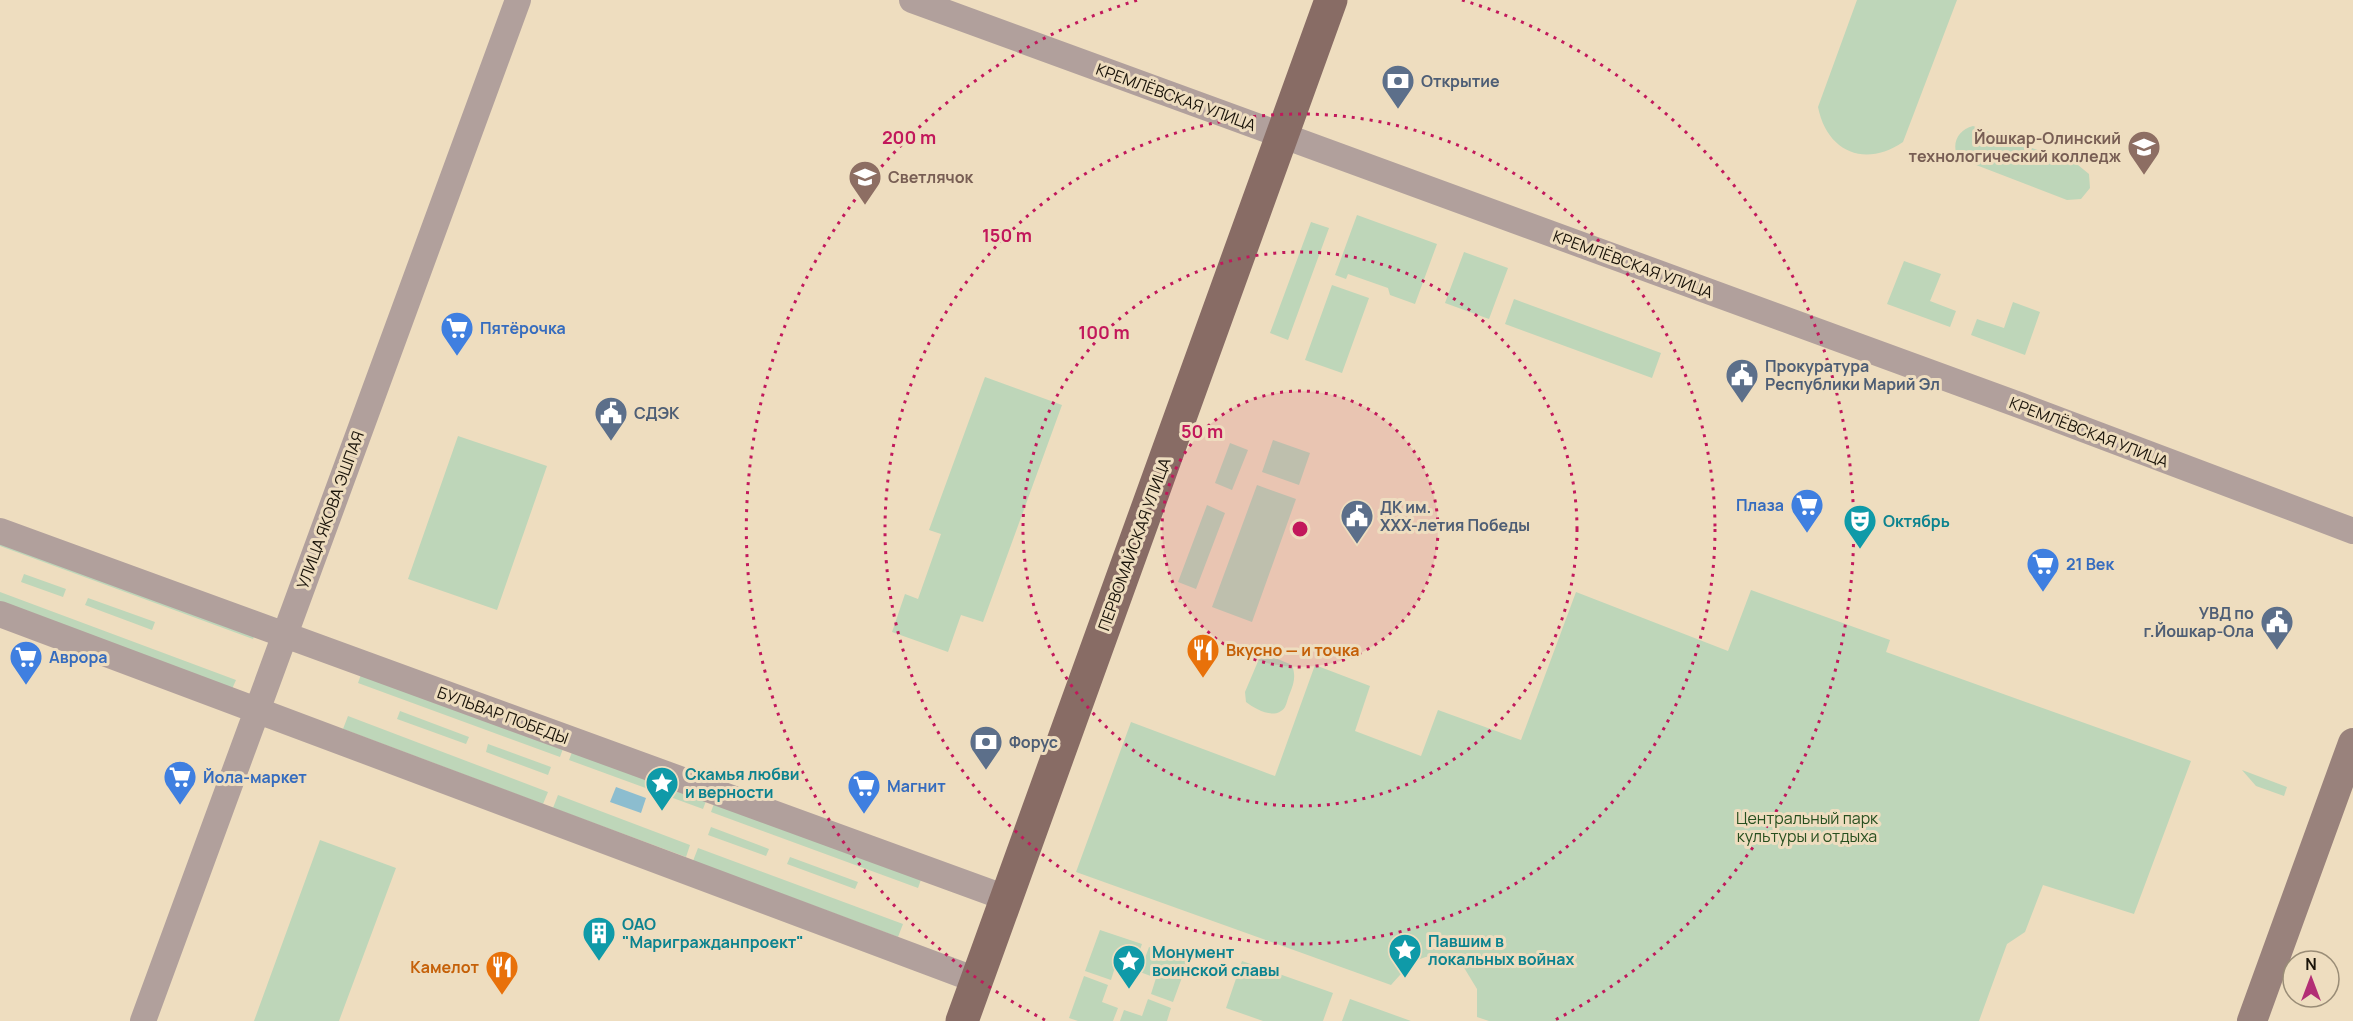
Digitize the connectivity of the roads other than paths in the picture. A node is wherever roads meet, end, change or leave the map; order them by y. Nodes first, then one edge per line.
1 (518, 0) edge
2 (912, 0) edge
3 (1331, 0) edge
4 (1282, 136) junction
5 (0, 531) edge
6 (2353, 531) edge
7 (0, 614) edge
8 (284, 636) junction
9 (256, 711) junction
10 (2353, 743) edge
11 (1006, 898) junction
12 (976, 980) junction
13 (143, 1021) edge
14 (962, 1021) edge
15 (2252, 1021) edge

1 - 8 street, УЛИЦА ЯКОВА ЭШПАЯ
2 - 4 street, КРЕМЛЁВСКАЯ УЛИЦА
3 - 4 main road, ПЕРВОМАЙСКАЯ УЛИЦА
4 - 6 street, КРЕМЛЁВСКАЯ УЛИЦА
4 - 11 main road, ПЕРВОМАЙСКАЯ УЛИЦА
5 - 8 street, БУЛЬВАР ПОБЕДЫ
7 - 9 street
8 - 9 street, УЛИЦА ЯКОВА ЭШПАЯ
8 - 11 street, БУЛЬВАР ПОБЕДЫ
9 - 12 street
9 - 13 street, УЛИЦА ЯКОВА ЭШПАЯ
10 - 15 main road
11 - 12 main road, ПЕРВОМАЙСКАЯ УЛИЦА
12 - 14 main road, ПЕРВОМАЙСКАЯ УЛИЦА

